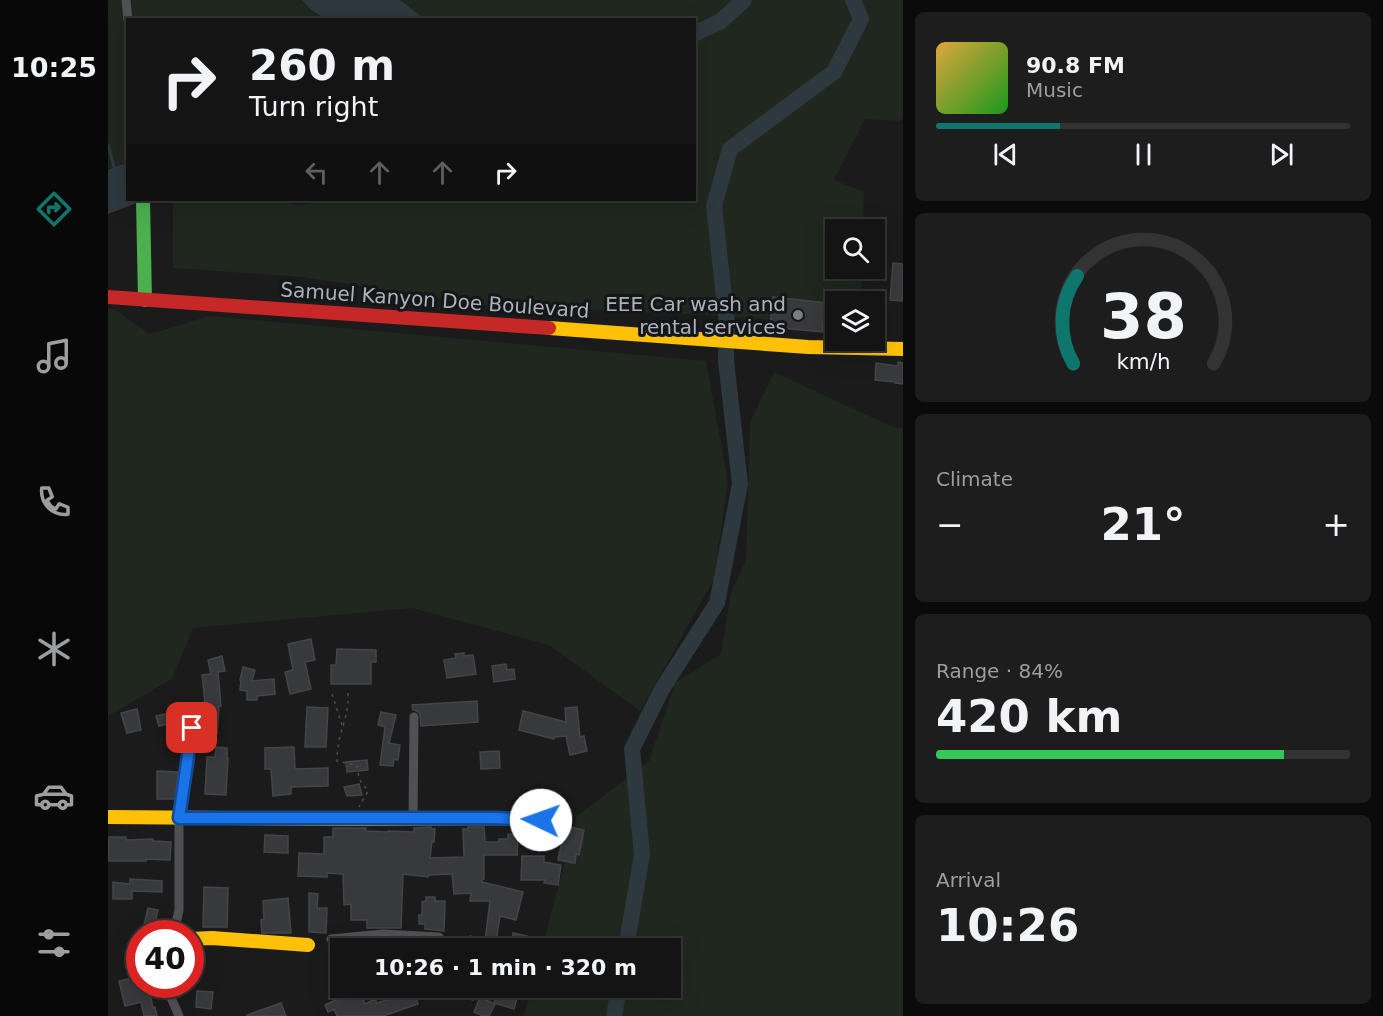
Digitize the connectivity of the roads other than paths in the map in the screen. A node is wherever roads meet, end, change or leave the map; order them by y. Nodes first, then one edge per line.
1 (126, 0) edge
2 (128, 18) edge
3 (143, 201) edge
4 (108, 297) edge
5 (145, 300) junction
6 (903, 349) edge
7 (414, 717) dead end
8 (192, 728) dead end
9 (108, 817) edge
10 (179, 818) junction
11 (414, 818) junction
12 (541, 820) dead end
13 (177, 920) edge
14 (439, 937) dead end
15 (204, 938) edge
16 (341, 938) edge
17 (308, 945) dead end
18 (171, 998) edge
19 (179, 1016) edge

1 - 2 street
3 - 5 street
4 - 5 street, Samuel Kanyon Doe Boulevard
5 - 6 street, Samuel Kanyon Doe Boulevard
7 - 11 street
8 - 10 street
9 - 10 street
10 - 11 street
10 - 13 street
11 - 12 street
14 - 16 street
15 - 17 street
18 - 19 street

